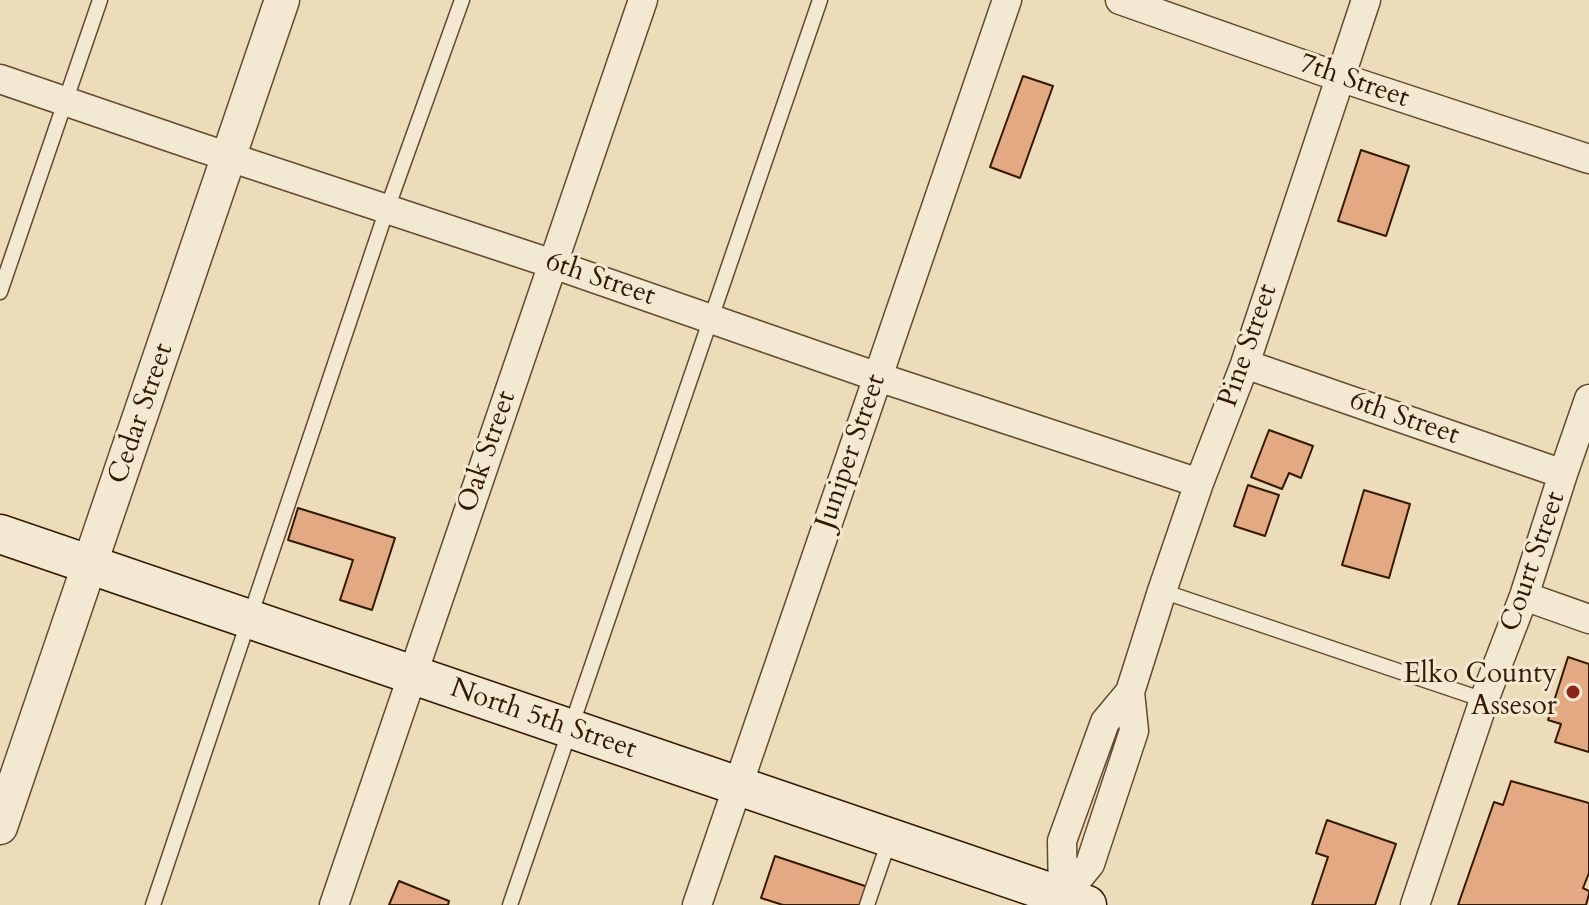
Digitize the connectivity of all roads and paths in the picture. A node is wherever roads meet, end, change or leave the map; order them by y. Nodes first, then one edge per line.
1 (100, 0) edge
2 (282, 0) edge
3 (462, 0) edge
4 (643, 0) edge
5 (820, 0) edge
6 (1007, 0) edge
7 (1120, 0) edge
8 (1366, 0) edge
9 (1339, 77) junction
10 (0, 79) edge
11 (64, 101) junction
12 (229, 157) junction
13 (1589, 159) edge
14 (387, 209) junction
15 (553, 264) junction
16 (0, 292) edge
17 (710, 319) junction
18 (1245, 364) junction
19 (878, 377) junction
20 (1589, 399) edge
21 (1563, 474) junction
22 (1199, 483) junction
23 (0, 534) edge
24 (91, 564) junction
25 (1162, 591) junction
26 (1524, 596) junction
27 (249, 619) junction
28 (1589, 619) edge
29 (412, 675) junction
30 (1484, 700) junction
31 (571, 729) junction
32 (738, 786) junction
33 (0, 827) edge
34 (890, 838) junction
35 (1070, 902) edge
36 (153, 905) edge
37 (334, 905) edge
38 (510, 905) edge
39 (697, 905) edge
40 (867, 905) edge
41 (1415, 905) edge

1 - 11 lane
2 - 12 street, Cedar Street
3 - 14 lane
4 - 15 street, Oak Street
5 - 17 lane
6 - 19 street, Juniper Street
7 - 9 street, 7th Street
8 - 9 street, Pine Street
9 - 13 street, 7th Street
9 - 18 street, Pine Street
10 - 11 street, 6th Street
11 - 12 street, 6th Street
11 - 16 lane
12 - 14 street, 6th Street
12 - 24 street, Cedar Street
14 - 15 street, 6th Street
14 - 27 lane
15 - 17 street, 6th Street
15 - 29 street, Oak Street
17 - 19 street, 6th Street
17 - 31 lane
18 - 21 street, 6th Street
18 - 22 street, Pine Street
19 - 22 street, 6th Street
19 - 32 street, Juniper Street
20 - 21 street, Court Street
21 - 26 street, Court Street
22 - 25 street, Pine Street
23 - 24 main road, North 5th Street
24 - 27 main road, North 5th Street
24 - 33 street, Cedar Street
25 - 30 lane
25 - 35 street, Pine Street
26 - 28 street
26 - 30 street, Court Street
27 - 29 main road, North 5th Street
27 - 36 lane
29 - 31 main road, North 5th Street
29 - 37 street, Oak Street
30 - 41 street, Court Street
31 - 32 main road, North 5th Street
31 - 38 lane
32 - 34 main road, North 5th Street
32 - 39 street, Juniper Street
34 - 35 main road, North 5th Street
34 - 40 lane

